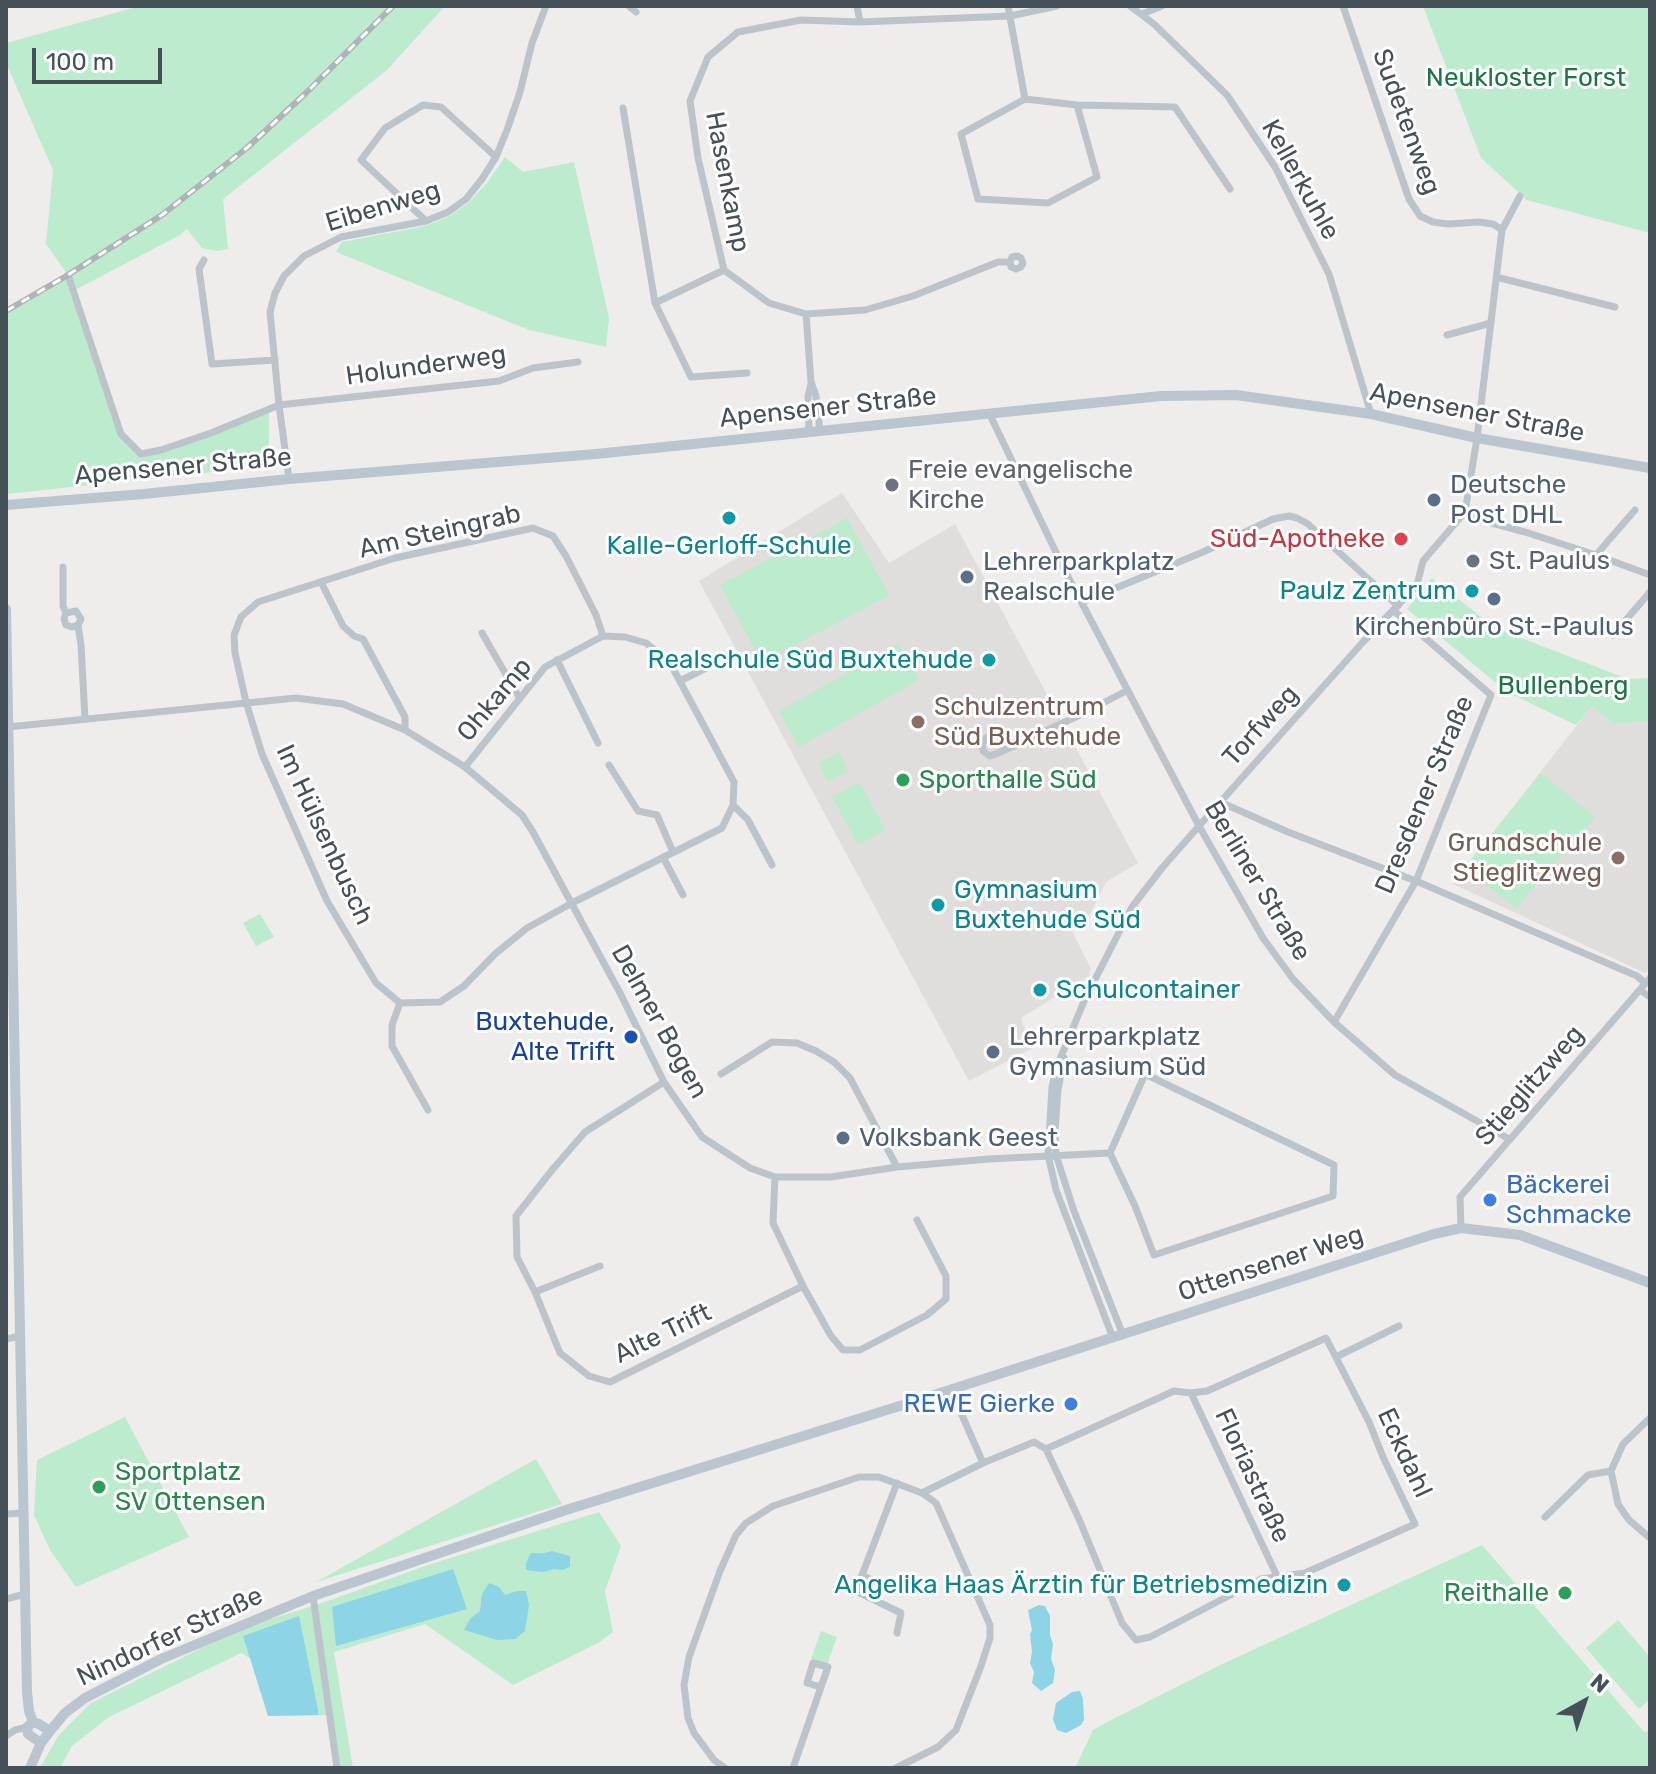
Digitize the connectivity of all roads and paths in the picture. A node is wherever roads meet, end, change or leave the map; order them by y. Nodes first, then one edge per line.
1 (546, 6) edge
2 (629, 6) edge
3 (857, 6) edge
4 (1008, 6) edge
5 (1057, 6) edge
6 (1130, 6) edge
7 (1162, 6) edge
8 (1343, 6) edge
9 (636, 12) dead end
10 (1142, 14) junction
11 (1010, 16) junction
12 (860, 22) junction
13 (1025, 99) junction
14 (1077, 105) junction
15 (623, 108) dead end
16 (496, 157) junction
17 (1230, 189) dead end
18 (1520, 196) dead end
19 (426, 221) junction
20 (1502, 230) junction
21 (204, 260) dead end
22 (1010, 262) dead end
23 (724, 270) junction
24 (68, 275) dead end
25 (1496, 277) junction
26 (655, 303) junction
27 (1615, 307) dead end
28 (806, 314) junction
29 (1491, 323) junction
30 (1447, 335) dead end
31 (275, 360) junction
32 (578, 362) dead end
33 (747, 373) dead end
34 (279, 405) junction
35 (989, 413) junction
36 (1371, 414) junction
37 (814, 432) junction
38 (1477, 438) junction
39 (1650, 468) edge
40 (289, 479) junction
41 (6, 505) edge
42 (1635, 510) dead end
43 (1465, 512) junction
44 (1596, 555) junction
45 (63, 567) dead end
46 (1650, 575) edge
47 (321, 582) junction
48 (1650, 592) edge
49 (1082, 602) junction
50 (1396, 608) junction
51 (6, 609) edge
52 (482, 633) dead end
53 (1613, 635) dead end
54 (603, 636) junction
55 (557, 660) junction
56 (708, 667) dead end
57 (680, 681) junction
58 (1128, 690) junction
59 (519, 697) junction
60 (246, 702) junction
61 (85, 719) junction
62 (8, 727) junction
63 (405, 730) junction
64 (598, 743) dead end
65 (1015, 746) dead end
66 (609, 765) dead end
67 (465, 767) junction
68 (1220, 802) junction
69 (733, 805) junction
70 (1199, 826) junction
71 (673, 852) junction
72 (663, 857) junction
73 (772, 865) dead end
74 (1416, 881) junction
75 (683, 895) dead end
76 (572, 903) junction
77 (1645, 983) edge
78 (1650, 997) edge
79 (400, 1003) junction
80 (1334, 1022) junction
81 (721, 1074) dead end
82 (664, 1082) junction
83 (428, 1110) dead end
84 (1509, 1139) junction
85 (1110, 1153) junction
86 (1052, 1155) junction
87 (897, 1167) junction
88 (775, 1177) junction
89 (917, 1220) dead end
90 (1461, 1228) junction
91 (600, 1266) dead end
92 (1650, 1283) edge
93 (803, 1286) junction
94 (535, 1292) junction
95 (1399, 1326) dead end
96 (20, 1336) junction
97 (1118, 1336) junction
98 (6, 1339) edge
99 (1336, 1357) junction
100 (951, 1390) junction
101 (1191, 1393) junction
102 (1650, 1418) edge
103 (1046, 1449) junction
104 (983, 1463) junction
105 (1611, 1471) junction
106 (897, 1483) junction
107 (922, 1493) junction
108 (23, 1513) junction
109 (6, 1514) edge
110 (1545, 1517) dead end
111 (1650, 1538) edge
112 (863, 1576) junction
113 (1277, 1576) junction
114 (356, 1581) joint
115 (25, 1594) junction
116 (313, 1596) junction
117 (6, 1599) edge
118 (874, 1599) junction
119 (897, 1633) dead end
120 (821, 1687) junction
121 (30, 1725) junction
122 (50, 1731) junction
123 (6, 1736) edge
124 (41, 1743) junction
125 (30, 1768) edge
126 (337, 1768) edge
127 (725, 1768) edge
128 (793, 1768) edge
129 (896, 1768) edge

1 - 16 street, Eibenweg
2 - 9 street
3 - 12 street
4 - 11 street
5 - 11 street, Hasenkamp
6 - 10 street, Kellerkuhle
7 - 10 street
8 - 20 street, Sudetenweg
10 - 36 street, Kellerkuhle
11 - 12 street, Hasenkamp
11 - 13 street
12 - 23 street, Hasenkamp
13 - 14 street
13 - 14 street
14 - 17 street
15 - 26 street
16 - 19 street, Eibenweg
16 - 19 street
18 - 20 street
19 - 31 street, Eibenweg
20 - 25 street
21 - 31 street
22 - 28 street
23 - 26 street
23 - 28 street, Hasenkamp
24 - 34 street, Holunderweg
25 - 27 street
25 - 29 street
26 - 33 street
28 - 37 street
29 - 30 street
29 - 38 street
31 - 34 street, Eibenweg
32 - 34 street, Holunderweg
34 - 40 street, Eibenweg
35 - 36 street, Apensener Straße
35 - 37 street, Apensener Straße
35 - 49 street, Berliner Straße
36 - 38 street, Apensener Straße
37 - 40 street, Apensener Straße
38 - 39 street, Apensener Straße
38 - 43 street
40 - 41 street, Apensener Straße
42 - 44 street
43 - 44 street
43 - 50 street, Torfweg
44 - 46 street
45 - 61 street
47 - 54 street, Am Steingrab
47 - 60 street, Am Steingrab
47 - 63 street
48 - 53 street
49 - 50 street
49 - 58 street, Berliner Straße
50 - 68 street, Torfweg
50 - 74 street, Dresdener Straße
51 - 62 street
52 - 59 street
54 - 55 street, Ohkamp
54 - 57 street
55 - 59 street, Ohkamp
55 - 64 street, Ohkamp
56 - 57 street
57 - 69 street
58 - 65 street
58 - 70 street, Berliner Straße
59 - 67 street, Ohkamp
60 - 61 street, Delmer Bogen
60 - 63 street, Delmer Bogen
60 - 79 street, Im Hülsenbusch
61 - 62 street, Delmer Bogen
62 - 96 street
63 - 67 street, Delmer Bogen
66 - 71 street
67 - 76 street, Delmer Bogen
68 - 70 street, Torfweg
68 - 74 street
69 - 71 street
69 - 73 street
70 - 80 street, Berliner Straße
70 - 86 street, Torfweg
71 - 72 street
72 - 75 street
72 - 76 street
74 - 77 street
74 - 80 street, Dresdener Straße
76 - 79 street
76 - 82 street, Delmer Bogen
77 - 78 street
77 - 84 street, Stieglitzweg
79 - 83 street
80 - 84 street, Berliner Straße
81 - 87 street
82 - 88 street, Delmer Bogen
82 - 94 street, Alte Trift
84 - 90 street, Stieglitzweg
85 - 85 street
85 - 86 street, Delmer Bogen
86 - 87 street, Delmer Bogen
86 - 97 street, Torfweg
87 - 88 street, Delmer Bogen
88 - 93 street
89 - 93 street
90 - 92 street, Ottensener Weg
90 - 97 street, Ottensener Weg
91 - 94 street
93 - 94 street, Alte Trift
95 - 99 street
96 - 98 street
96 - 108 street
97 - 100 street, Ottensener Weg
99 - 101 street
99 - 113 street, Eckdahl
100 - 104 street
100 - 114 street, Ottensener Weg
101 - 103 street
101 - 113 street, Floriastraße
102 - 105 street
103 - 104 street
103 - 113 street, Eckdahl
104 - 107 street
105 - 110 street
105 - 111 street
106 - 107 street
106 - 112 street
106 - 127 street
107 - 129 street
108 - 109 street
108 - 115 street
112 - 118 street
112 - 118 street
114 - 116 street, Nindorfer Straße
115 - 117 street
115 - 121 street
116 - 122 street, Nindorfer Straße
116 - 126 street
118 - 119 street
120 - 120 street
120 - 128 street
121 - 122 street
121 - 123 street
121 - 124 street
122 - 124 street, Nindorfer Straße
124 - 125 street, Nindorfer Straße

